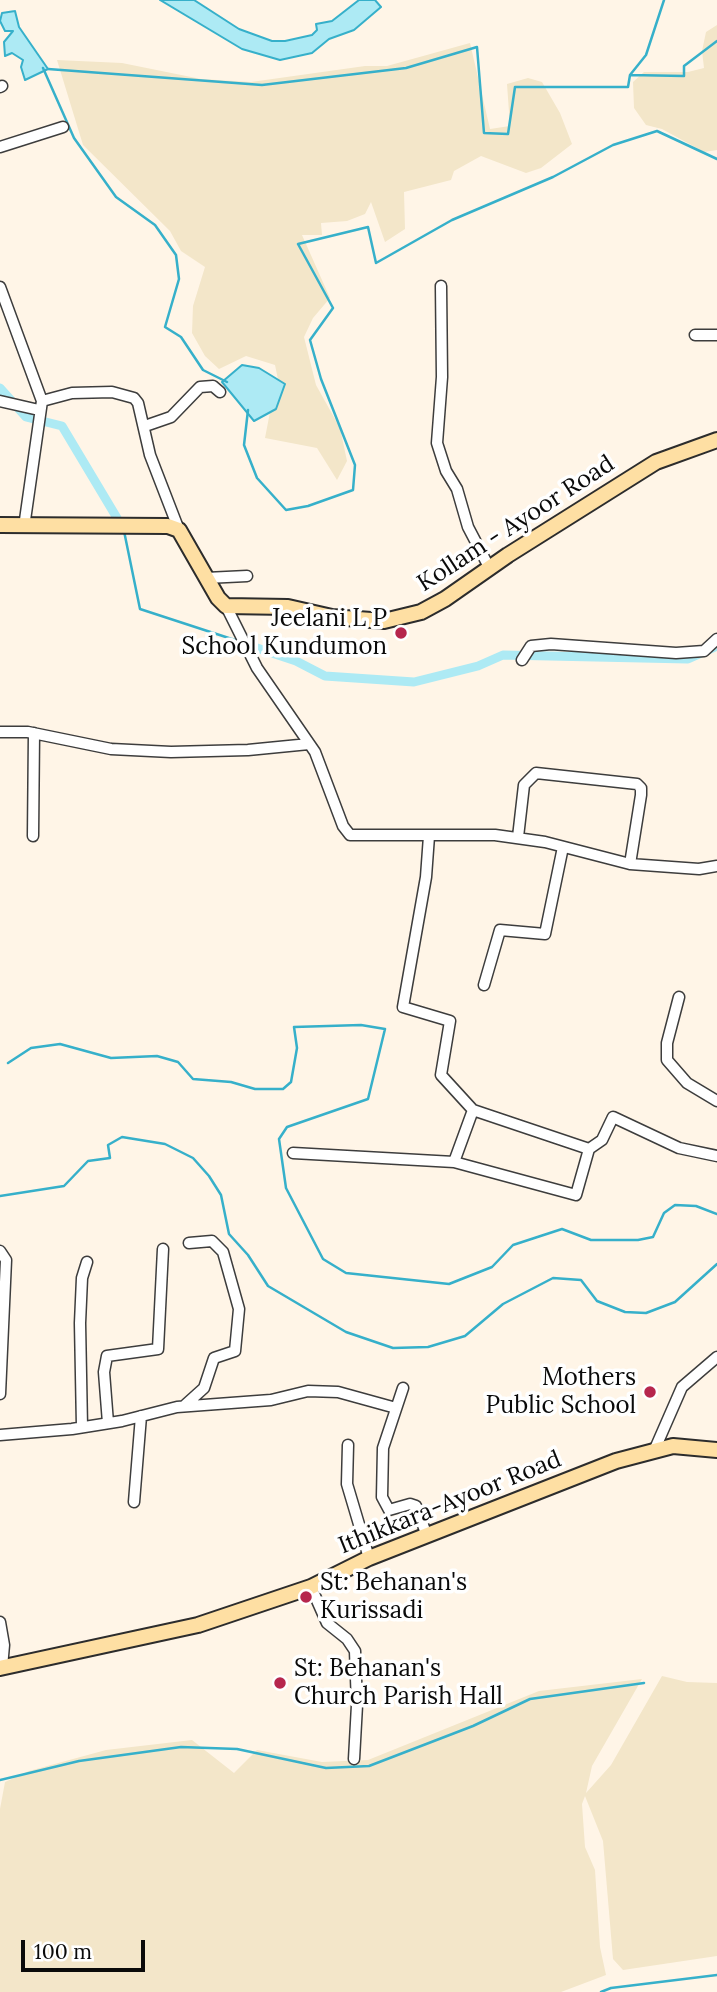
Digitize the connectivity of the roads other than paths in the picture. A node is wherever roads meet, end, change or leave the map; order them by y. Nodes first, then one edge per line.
1 (63, 127) dead end
2 (0, 147) edge
3 (441, 286) dead end
4 (0, 288) edge
5 (695, 335) dead end
6 (717, 335) edge
7 (220, 391) dead end
8 (0, 401) edge
9 (40, 405) junction
10 (145, 426) junction
11 (717, 440) edge
12 (0, 525) edge
13 (24, 527) junction
14 (179, 530) junction
15 (490, 569) junction
16 (247, 576) dead end
17 (206, 578) junction
18 (226, 606) junction
19 (717, 639) edge
20 (522, 660) dead end
21 (0, 732) edge
22 (34, 733) junction
23 (309, 744) junction
24 (33, 836) dead end
25 (429, 836) junction
26 (518, 837) junction
27 (563, 847) junction
28 (631, 864) junction
29 (717, 866) edge
30 (484, 985) dead end
31 (679, 997) dead end
32 (717, 1101) edge
33 (473, 1110) junction
34 (589, 1149) junction
35 (293, 1153) dead end
36 (717, 1155) edge
37 (454, 1162) junction
38 (189, 1243) dead end
39 (163, 1249) dead end
40 (0, 1251) edge
41 (87, 1262) dead end
42 (717, 1357) edge
43 (403, 1388) dead end
44 (0, 1394) edge
45 (184, 1406) junction
46 (396, 1408) junction
47 (141, 1416) junction
48 (108, 1423) junction
49 (82, 1427) junction
50 (0, 1434) edge
51 (348, 1445) dead end
52 (717, 1450) edge
53 (653, 1451) junction
54 (134, 1502) dead end
55 (427, 1536) junction
56 (369, 1558) junction
57 (311, 1587) junction
58 (0, 1622) edge
59 (1, 1668) edge
60 (354, 1759) dead end

1 - 2 street
3 - 15 street
4 - 9 street
5 - 6 street
7 - 10 street
8 - 9 street
9 - 10 street
9 - 13 street
10 - 14 street
11 - 15 main road, Kollam - Ayoor Road
12 - 13 main road
13 - 14 main road
14 - 17 main road
15 - 18 main road, Kollam - Ayoor Road
16 - 17 street
17 - 18 main road
18 - 23 street
19 - 20 street
21 - 22 street
22 - 23 street
22 - 24 street
23 - 25 street
25 - 26 street
25 - 33 street
26 - 27 street
26 - 28 street
27 - 28 street
27 - 30 street
28 - 29 street
31 - 32 street
33 - 34 street
33 - 37 street
34 - 36 street
34 - 37 street
35 - 37 street
38 - 45 street
39 - 48 street
40 - 44 street
41 - 49 street
42 - 53 street
43 - 46 street
45 - 46 street
45 - 47 street
46 - 55 street
47 - 48 street
47 - 54 street
48 - 49 street
49 - 50 street
51 - 56 street
52 - 53 main road, Ithikkara-Ayoor Road
53 - 55 main road, Ithikkara-Ayoor Road
55 - 56 main road, Ithikkara-Ayoor Road
56 - 57 main road, Ithikkara-Ayoor Road
57 - 59 main road, Ithikkara-Ayoor Road
57 - 60 street
58 - 59 street

